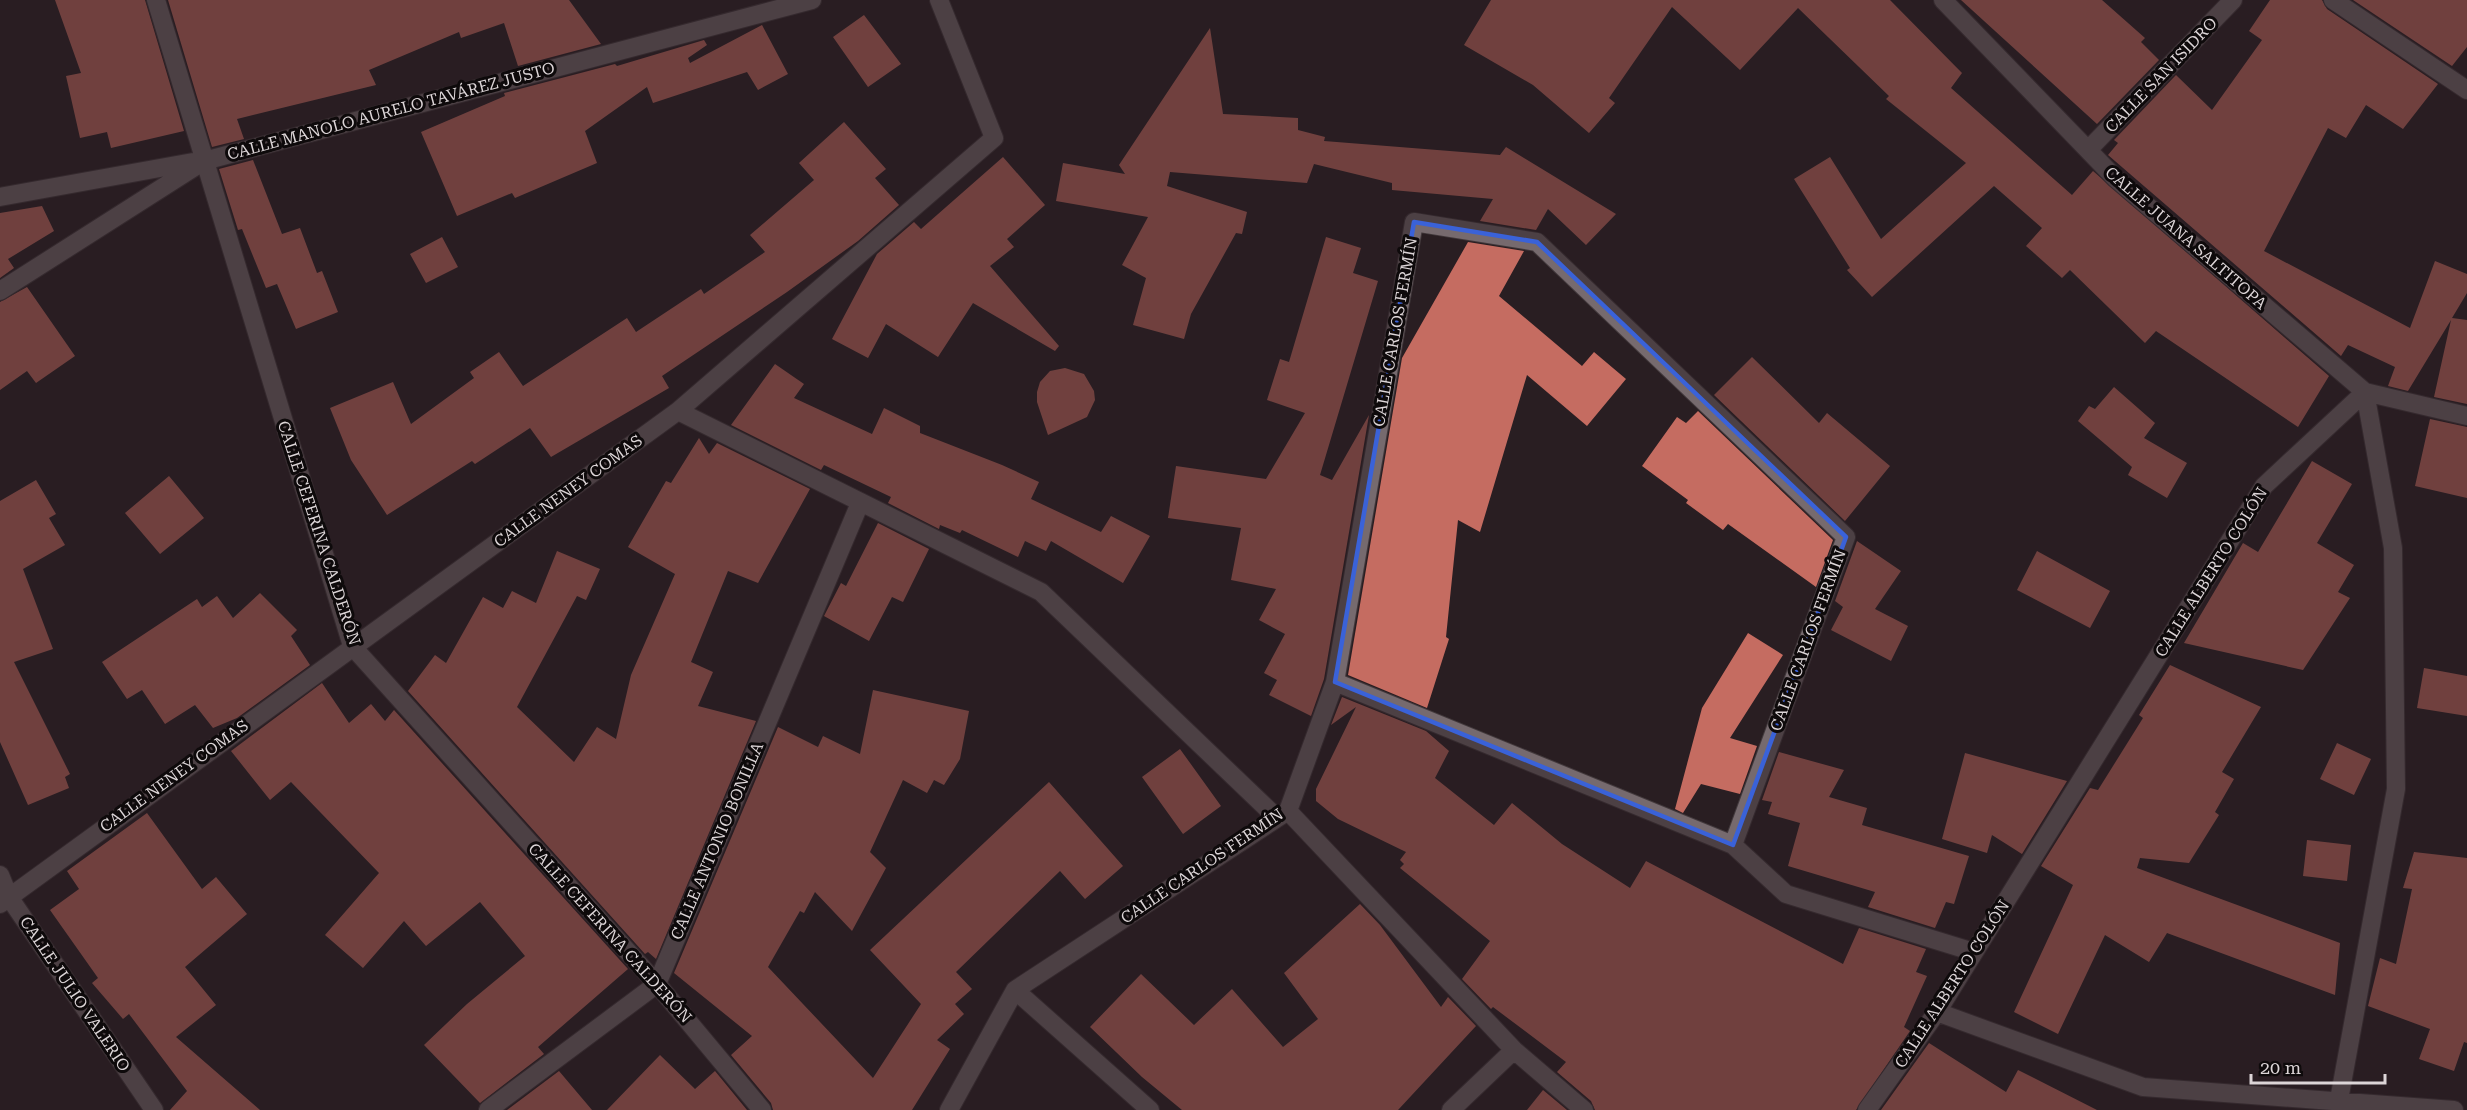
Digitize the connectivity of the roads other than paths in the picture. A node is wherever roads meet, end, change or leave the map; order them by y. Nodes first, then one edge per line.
1 (156, 0) edge
2 (812, 0) edge
3 (939, 0) edge
4 (1943, 0) edge
5 (2234, 0) edge
6 (2333, 0) edge
7 (2467, 90) edge
8 (2088, 150) junction
9 (204, 161) junction
10 (0, 197) edge
11 (0, 291) edge
12 (2365, 392) junction
13 (678, 411) junction
14 (2467, 416) edge
15 (860, 503) junction
16 (352, 646) junction
17 (1335, 682) junction
18 (1283, 814) junction
19 (1734, 844) junction
20 (0, 875) edge
21 (5, 901) edge
22 (1974, 952) junction
23 (657, 984) junction
24 (1015, 990) junction
25 (1937, 1012) junction
26 (1514, 1050) junction
27 (2339, 1100) junction
28 (154, 1110) edge
29 (488, 1110) edge
30 (762, 1110) edge
31 (948, 1110) edge
32 (1150, 1110) edge
33 (1451, 1110) edge
34 (1584, 1110) edge
35 (1867, 1110) edge
36 (2454, 1110) edge

1 - 9 street, CALLE CEFERINA CALDERÓN
2 - 9 street, CALLE MANOLO AURELO TAVÁREZ JUSTO
3 - 13 street, CALLE NENEY COMAS
4 - 8 street, CALLE JUANA SALTITOPA
5 - 8 street, CALLE SAN ISIDRO
6 - 7 street
8 - 12 street, CALLE JUANA SALTITOPA
9 - 10 street
9 - 11 street, CALLE MANOLO AURELO TAVÁREZ JUSTO
9 - 16 street, CALLE CEFERINA CALDERÓN
12 - 14 street, CALLE JUANA SALTITOPA
12 - 22 street, CALLE ALBERTO COLÓN
12 - 27 street
13 - 15 street
13 - 16 street, CALLE NENEY COMAS
15 - 18 street
15 - 23 street, CALLE ANTONIO BONILLA
16 - 21 street, CALLE NENEY COMAS
16 - 23 street, CALLE CEFERINA CALDERÓN
17 - 18 street, CALLE CARLOS FERMÍN
17 - 19 street
17 - 19 street, CALLE CARLOS FERMÍN
18 - 24 street, CALLE CARLOS FERMÍN
18 - 26 street
19 - 22 street
20 - 21 street, CALLE JULIO VALERIO
21 - 28 street, CALLE JULIO VALERIO
22 - 25 street, CALLE ALBERTO COLÓN
23 - 29 street
23 - 30 street, CALLE CEFERINA CALDERÓN
24 - 31 street, CALLE CARLOS FERMÍN
24 - 32 street
25 - 27 street
25 - 35 street, CALLE ALBERTO COLÓN
26 - 33 street
26 - 34 street
27 - 36 street

